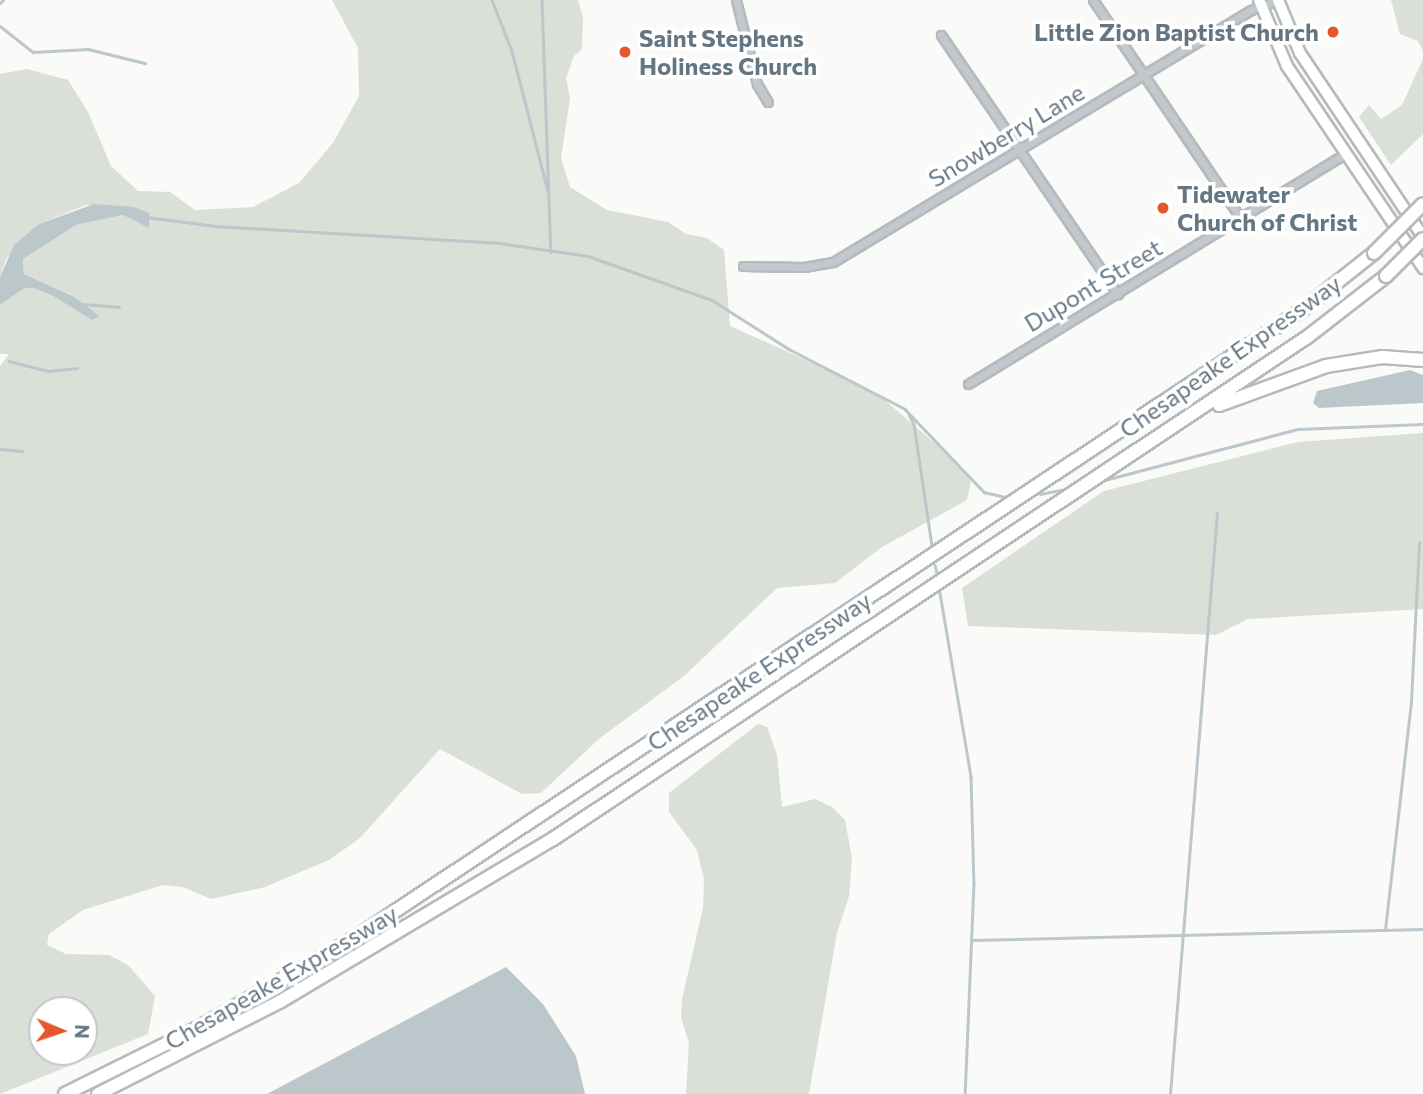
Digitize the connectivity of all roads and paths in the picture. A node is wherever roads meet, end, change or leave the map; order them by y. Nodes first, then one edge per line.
1 (736, 0) edge
2 (1093, 0) edge
3 (1278, 0) edge
4 (1260, 3) edge
5 (942, 35) dead end
6 (1143, 76) junction
7 (768, 102) dead end
8 (1019, 150) junction
9 (1345, 154) junction
10 (1423, 204) edge
11 (1240, 217) junction
12 (1423, 238) edge
13 (743, 266) dead end
14 (1423, 268) edge
15 (1118, 294) junction
16 (1423, 360) edge
17 (968, 384) dead end
18 (1095, 478) junction
19 (65, 1094) edge
20 (98, 1094) edge

1 - 7 street
2 - 6 street
3 - 4 street, Snowberry Lane
3 - 12 main road
4 - 6 street, Snowberry Lane
4 - 9 main road
5 - 8 street
6 - 8 street, Snowberry Lane
6 - 11 street
8 - 13 street, Snowberry Lane
8 - 15 street
9 - 11 street, Dupont Street
9 - 14 main road
10 - 19 highway, Chesapeake Expressway, bridge
11 - 15 street, Dupont Street
12 - 18 highway, Chesapeake Expressway, bridge
15 - 17 street, Dupont Street
16 - 18 highway
18 - 20 highway, Chesapeake Expressway

